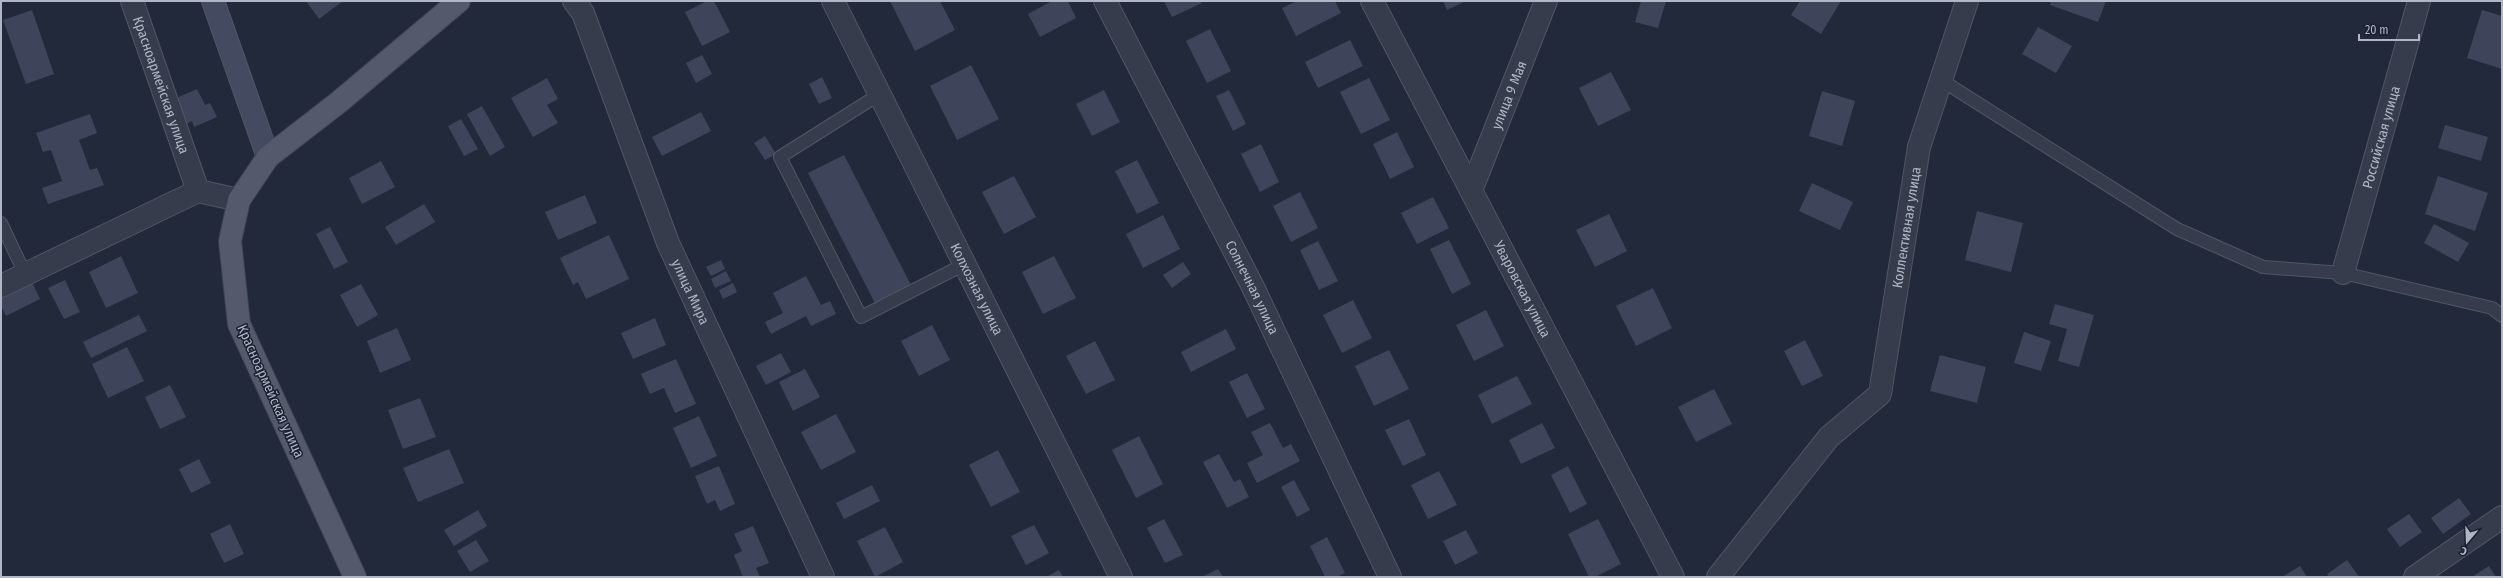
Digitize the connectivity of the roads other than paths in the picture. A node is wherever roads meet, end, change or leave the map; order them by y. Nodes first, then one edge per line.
1 (132, 1) edge
2 (213, 1) edge
3 (459, 1) edge
4 (574, 1) edge
5 (833, 1) edge
6 (1105, 1) edge
7 (1372, 1) edge
8 (1546, 1) edge
9 (1967, 1) edge
10 (2419, 1) edge
11 (1941, 80) junction
12 (880, 94) junction
13 (268, 157) junction
14 (1472, 188) junction
15 (198, 191) junction
16 (239, 200) junction
17 (1, 223) edge
18 (965, 264) junction
19 (2343, 273) junction
20 (25, 274) junction
21 (1, 286) edge
22 (2502, 316) edge
23 (2502, 517) edge
24 (355, 577) edge
25 (823, 577) edge
26 (1121, 577) edge
27 (1390, 577) edge
28 (1673, 577) edge
29 (1718, 577) edge
30 (2415, 577) edge

1 - 15 street, Красноармейская улица
2 - 13 street
3 - 13 main road, Красноармейская улица
4 - 25 street, улица Мира
5 - 12 street, Колхозная улица
6 - 27 street, Солнечная улица
7 - 14 street, Уваровская улица
8 - 14 street, улица 9 Мая
9 - 11 street, Коллективная улица
10 - 19 street, Российская улица
11 - 19 lane
11 - 29 street, Коллективная улица
12 - 18 street, Колхозная улица
12 - 18 lane
13 - 16 main road, Красноармейская улица
14 - 28 street, Уваровская улица
15 - 16 street
15 - 20 street
16 - 24 main road, Красноармейская улица
17 - 20 lane
18 - 26 street, Колхозная улица
19 - 22 lane
20 - 21 street
23 - 30 street

